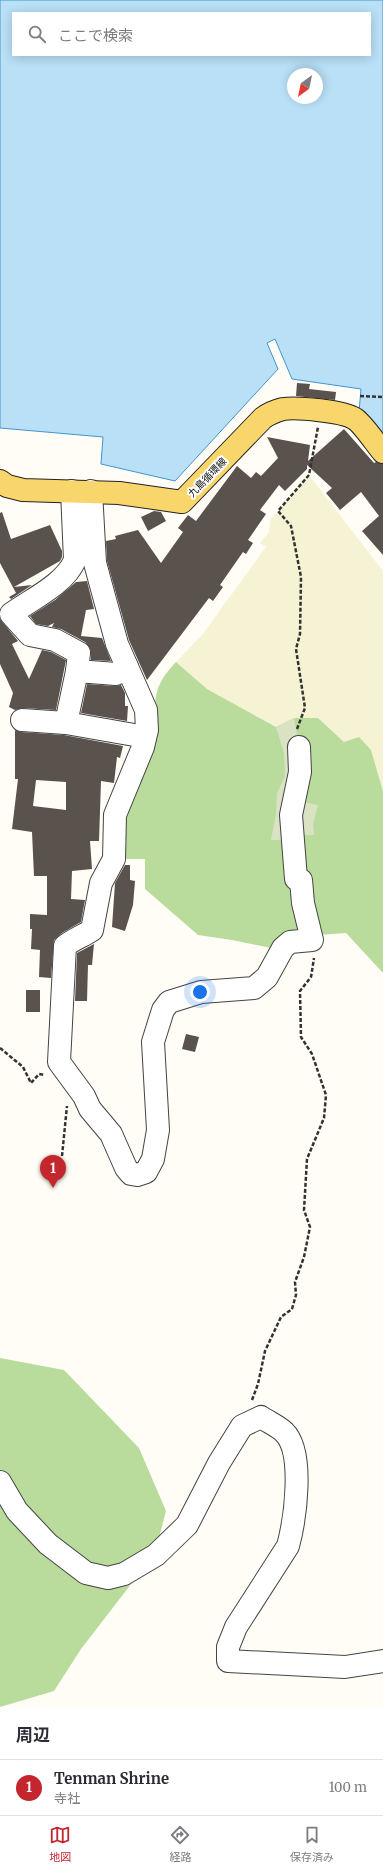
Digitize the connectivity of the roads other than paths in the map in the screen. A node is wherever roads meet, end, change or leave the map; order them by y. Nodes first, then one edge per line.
1 (383, 452) edge
2 (0, 481) edge
3 (82, 491) junction
4 (127, 667) junction
5 (77, 671) junction
6 (22, 720) dead end
7 (66, 723) junction
8 (140, 736) dead end
9 (299, 747) road end
10 (0, 1482) edge
11 (383, 1661) edge

1 - 3 main road, 九島循環線
2 - 3 main road, 九島循環線
3 - 4 street
3 - 5 street
4 - 5 street
4 - 9 street
5 - 7 street
6 - 7 street
7 - 8 street
10 - 11 street

